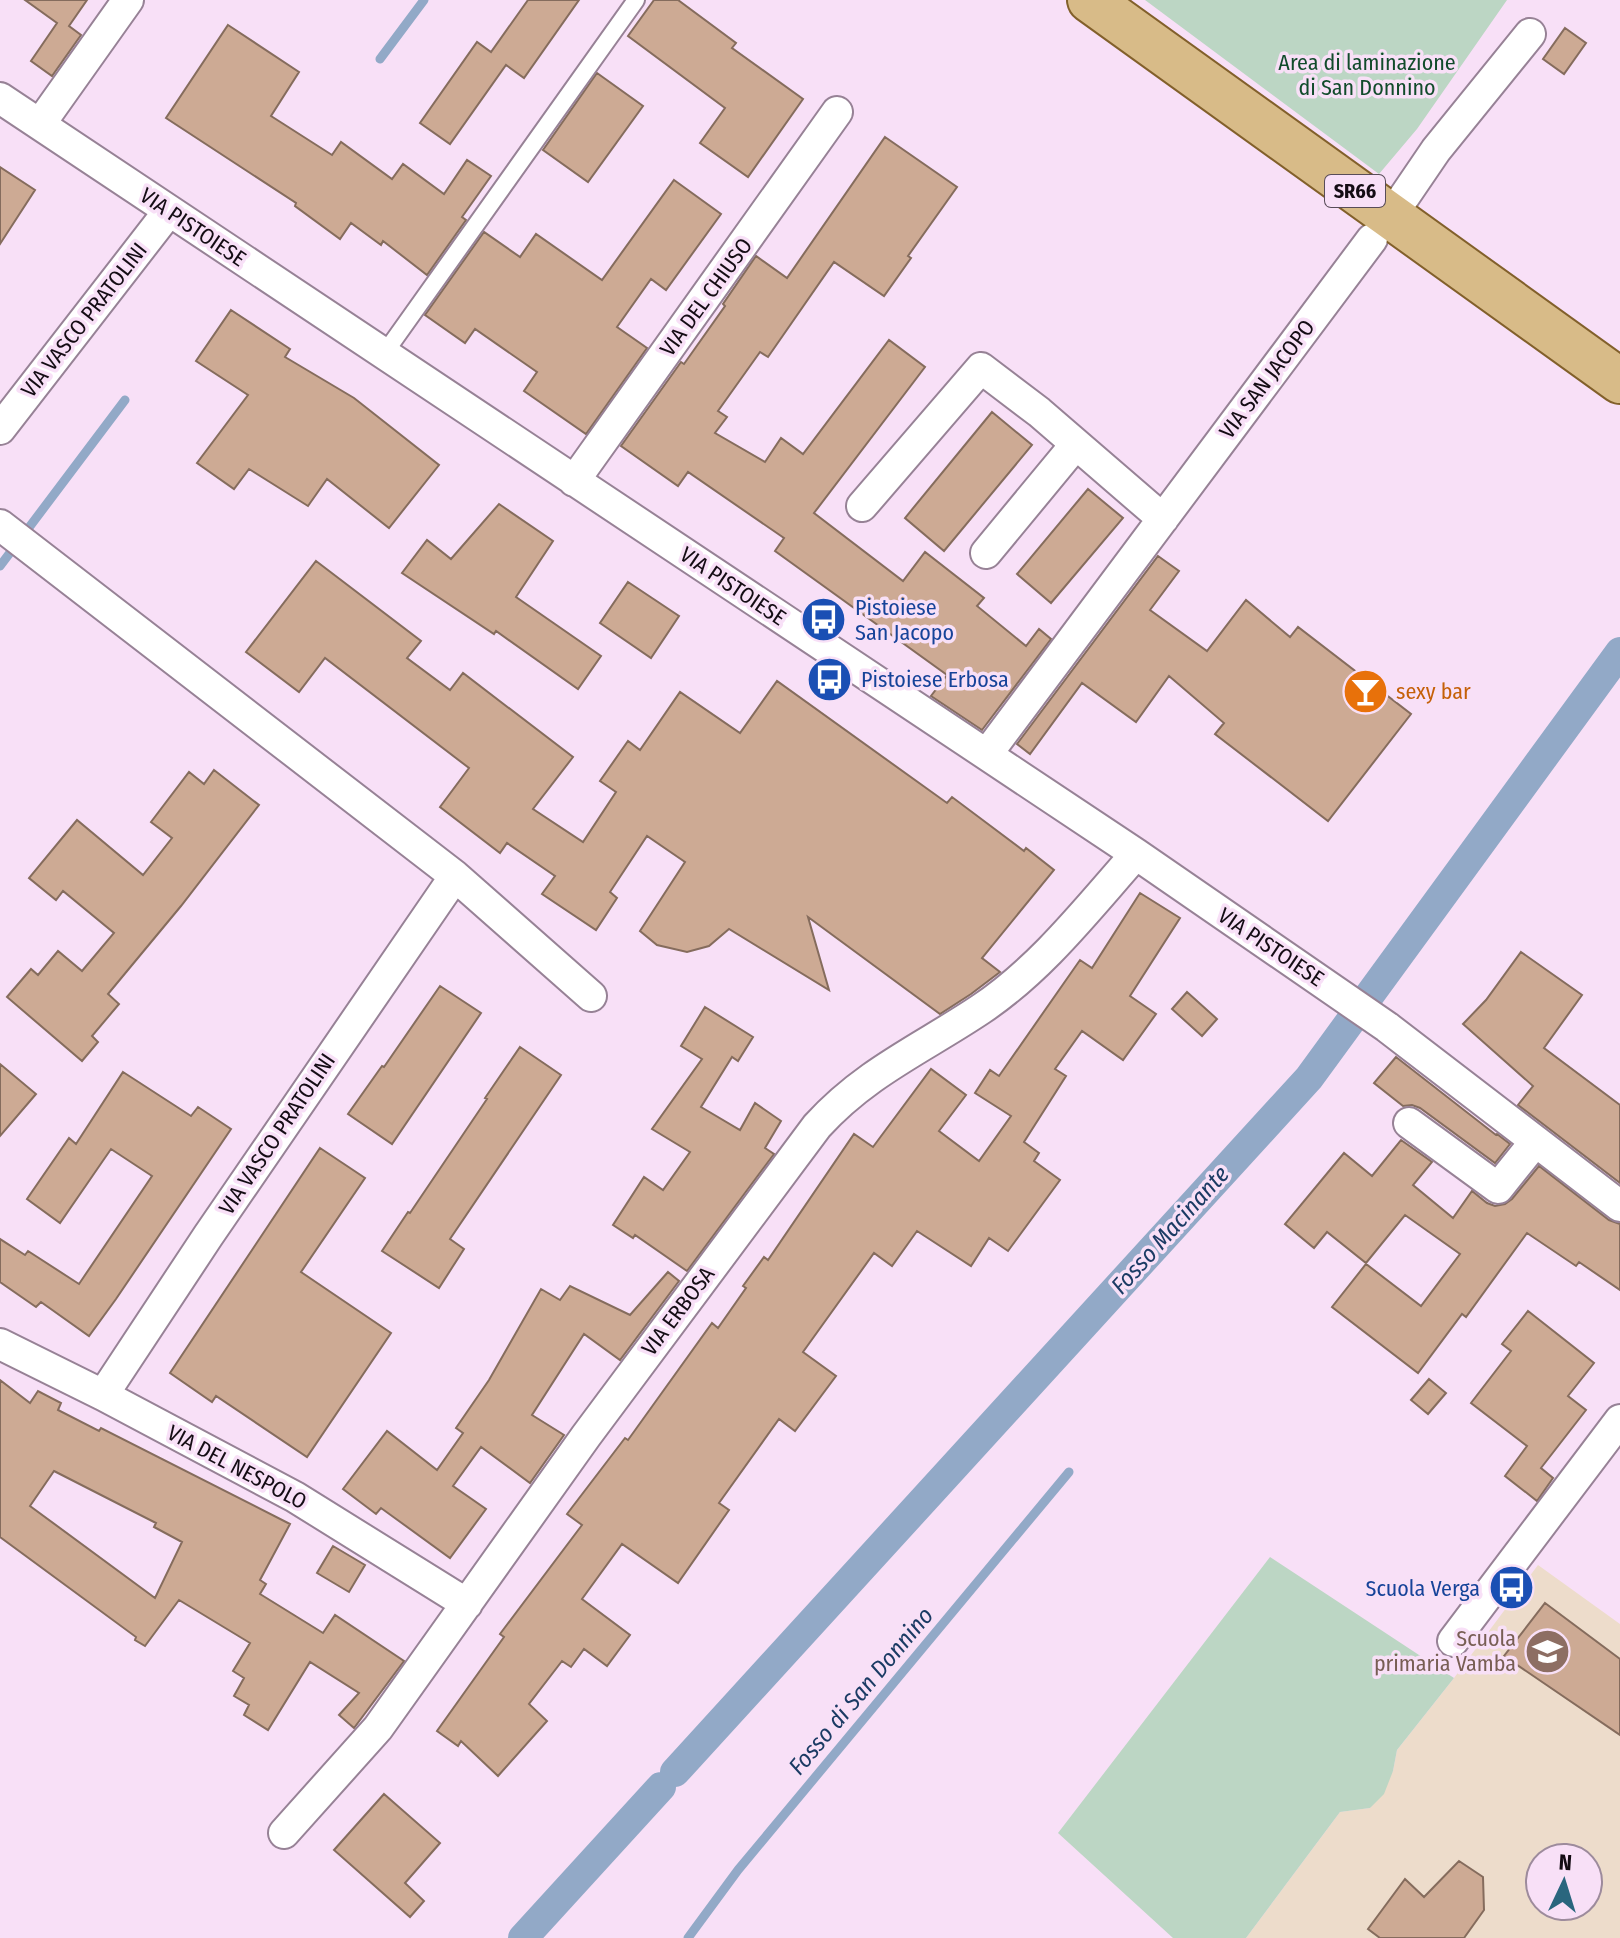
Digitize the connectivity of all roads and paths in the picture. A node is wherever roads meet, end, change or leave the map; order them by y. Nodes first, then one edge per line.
1 (128, 0) edge
2 (636, 0) edge
3 (1090, 0) edge
4 (1530, 34) dead end
5 (0, 98) edge
6 (837, 112) dead end
7 (40, 124) junction
8 (1404, 197) dead end
9 (169, 211) junction
10 (1372, 239) dead end
11 (384, 354) junction
12 (1620, 381) edge
13 (0, 429) edge
14 (1076, 444) junction
15 (574, 481) junction
16 (862, 506) dead end
17 (1163, 519) junction
18 (13, 535) edge
19 (986, 553) dead end
20 (987, 754) junction
21 (1136, 854) junction
22 (455, 876) junction
23 (591, 996) dead end
24 (1409, 1123) dead end
25 (1535, 1142) junction
26 (1620, 1206) edge
27 (0, 1344) edge
28 (103, 1395) junction
29 (1620, 1420) edge
30 (467, 1604) junction
31 (1453, 1641) dead end
32 (284, 1833) dead end

1 - 7 street
2 - 11 lane
3 - 12 main road, SR66
4 - 8 street
5 - 7 street, VIA PISTOIESE
6 - 15 street, VIA DEL CHIUSO
7 - 9 street, VIA PISTOIESE
9 - 11 street, VIA PISTOIESE
9 - 13 street, VIA VASCO PRATOLINI
10 - 17 street, VIA SAN JACOPO
11 - 15 street, VIA PISTOIESE
14 - 16 street
14 - 17 street
14 - 19 street
15 - 20 street, VIA PISTOIESE
17 - 20 street, VIA SAN JACOPO
18 - 22 street
20 - 21 street, VIA PISTOIESE
21 - 25 street, VIA PISTOIESE
21 - 30 street, VIA ERBOSA
22 - 23 street
22 - 28 street, VIA VASCO PRATOLINI
24 - 25 street
25 - 26 street, VIA PISTOIESE
27 - 28 street, VIA DEL NESPOLO
28 - 30 street, VIA DEL NESPOLO
29 - 31 street
30 - 32 street, VIA ERBOSA

